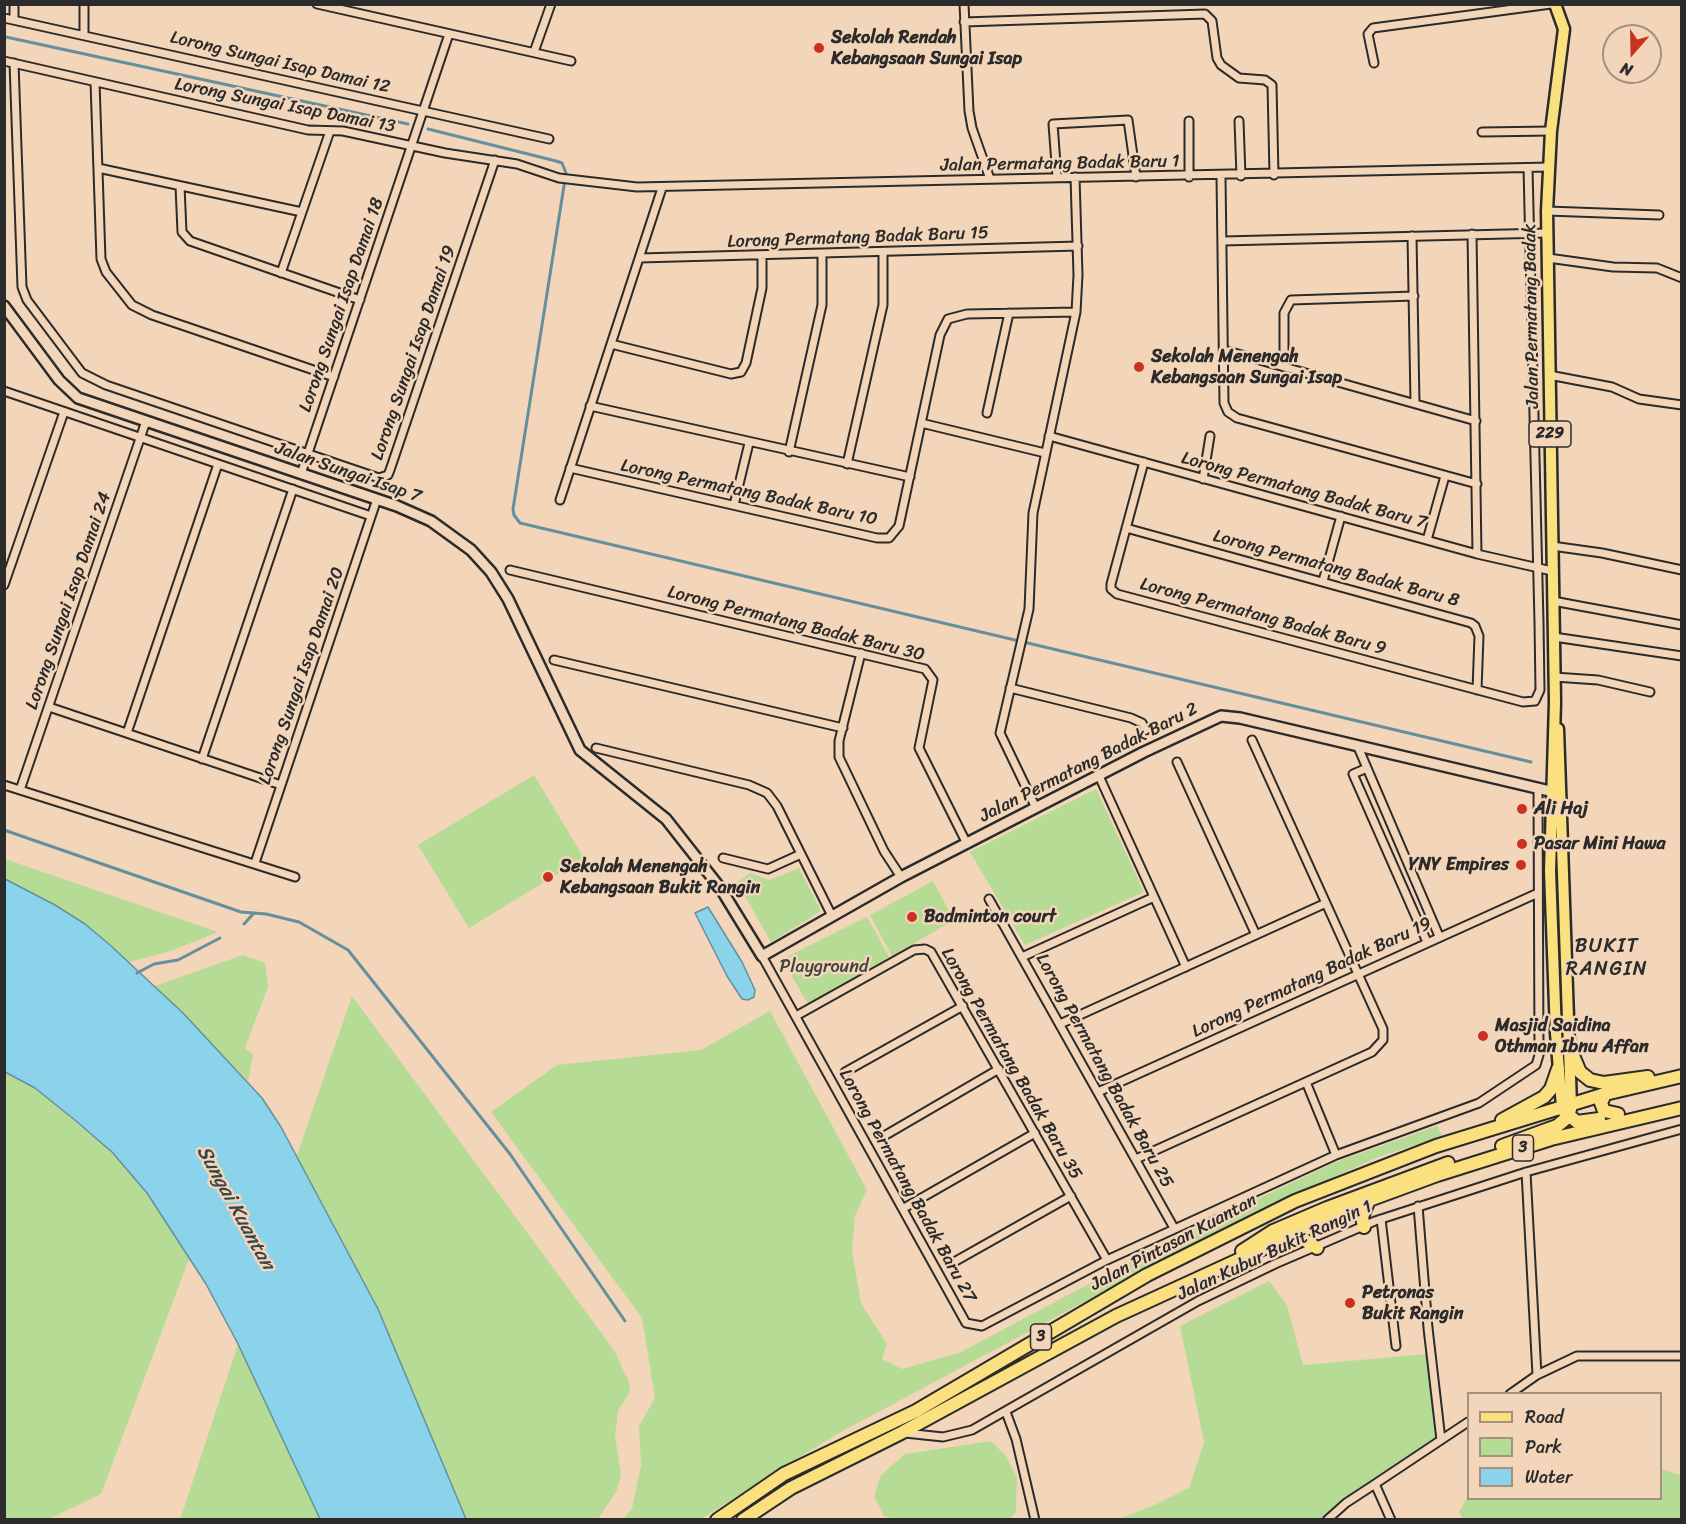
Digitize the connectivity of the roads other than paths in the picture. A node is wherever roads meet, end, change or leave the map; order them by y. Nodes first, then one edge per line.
1 (14, 4) edge
2 (84, 4) edge
3 (317, 4) edge
4 (551, 4) edge
5 (964, 4) edge
6 (1551, 4) edge
7 (1555, 4) edge
8 (4, 18) edge
9 (14, 20) junction
10 (964, 22) junction
11 (84, 34) junction
12 (449, 34) junction
13 (534, 52) junction
14 (4, 61) edge
15 (571, 61) dead end
16 (14, 63) junction
17 (1374, 63) dead end
18 (95, 82) junction
19 (424, 111) junction
20 (1189, 121) dead end
21 (1239, 121) dead end
22 (330, 131) junction
23 (1551, 131) junction
24 (1482, 132) dead end
25 (549, 139) dead end
26 (412, 147) junction
27 (495, 160) junction
28 (1549, 167) junction
29 (98, 168) junction
30 (1528, 168) junction
31 (1274, 175) junction
32 (1221, 176) junction
33 (1241, 176) junction
34 (1058, 177) junction
35 (1075, 177) junction
36 (1136, 177) junction
37 (1189, 177) junction
38 (990, 179) junction
39 (572, 180) joint
40 (180, 186) junction
41 (662, 188) junction
42 (1547, 211) junction
43 (302, 212) junction
44 (1659, 215) dead end
45 (1529, 233) junction
46 (1547, 233) junction
47 (1472, 234) junction
48 (1412, 236) junction
49 (1223, 241) junction
50 (1078, 246) junction
51 (883, 252) junction
52 (822, 254) junction
53 (762, 257) junction
54 (640, 258) junction
55 (1548, 258) junction
56 (282, 273) junction
57 (1682, 278) edge
58 (1413, 296) junction
59 (360, 300) junction
60 (4, 306) edge
61 (1076, 312) junction
62 (1008, 313) junction
63 (611, 344) junction
64 (1224, 350) junction
65 (1284, 367) junction
66 (1549, 375) junction
67 (334, 377) junction
68 (4, 391) edge
69 (1414, 403) junction
70 (1682, 405) edge
71 (590, 406) junction
72 (64, 412) junction
73 (987, 413) dead end
74 (146, 421) junction
75 (1476, 421) junction
76 (921, 423) junction
77 (1049, 436) junction
78 (1210, 436) dead end
79 (140, 437) junction
80 (749, 443) junction
81 (789, 452) junction
82 (308, 453) junction
83 (1045, 453) junction
84 (1144, 462) junction
85 (218, 464) junction
86 (848, 464) junction
87 (570, 468) junction
88 (301, 474) junction
89 (1445, 476) junction
90 (910, 477) junction
91 (1203, 479) junction
92 (1477, 484) junction
93 (293, 489) junction
94 (377, 499) junction
95 (560, 500) dead end
96 (734, 505) junction
97 (371, 516) junction
98 (1341, 516) junction
99 (1126, 528) junction
100 (1427, 540) junction
101 (1552, 546) junction
102 (1478, 554) junction
103 (1538, 568) junction
104 (510, 570) dead end
105 (1682, 570) edge
106 (1552, 572) junction
107 (1323, 580) junction
108 (4, 585) edge
109 (1553, 601) junction
110 (1682, 625) edge
111 (1554, 637) junction
112 (861, 654) junction
113 (1682, 656) edge
114 (554, 660) dead end
115 (1554, 677) junction
116 (1010, 688) junction
117 (1477, 690) junction
118 (1650, 692) dead end
119 (49, 706) junction
120 (843, 728) junction
121 (1146, 730) dead end
122 (126, 733) junction
123 (1252, 740) dead end
124 (1358, 747) junction
125 (596, 748) dead end
126 (202, 759) junction
127 (1177, 762) dead end
128 (1367, 768) junction
129 (1099, 776) junction
130 (4, 785) edge
131 (281, 785) junction
132 (1538, 789) junction
133 (20, 790) junction
134 (1556, 792) junction
135 (1036, 808) junction
136 (967, 843) junction
137 (801, 854) junction
138 (723, 858) dead end
139 (255, 864) junction
140 (295, 877) dead end
141 (901, 877) junction
142 (1538, 893) junction
143 (1154, 897) junction
144 (989, 899) dead end
145 (1326, 903) junction
146 (832, 916) junction
147 (1256, 936) junction
148 (1439, 936) junction
149 (1427, 942) junction
150 (762, 956) junction
151 (1022, 957) junction
152 (1186, 967) junction
153 (1358, 974) junction
154 (963, 1006) junction
155 (796, 1016) junction
156 (1060, 1024) junction
157 (1569, 1046) junction
158 (1558, 1069) junction
159 (999, 1070) junction
160 (845, 1072) dead end
161 (1682, 1076) edge
162 (1306, 1082) junction
163 (1098, 1092) junction
164 (1605, 1094) junction
165 (1682, 1100) edge
166 (1682, 1108) edge
167 (1567, 1110) junction
168 (1618, 1114) junction
169 (1682, 1129) edge
170 (1035, 1133) junction
171 (1474, 1134) junction
172 (884, 1136) dead end
173 (1336, 1155) junction
174 (1136, 1159) junction
175 (1526, 1172) junction
176 (1071, 1196) junction
177 (1369, 1200) junction
178 (1418, 1206) junction
179 (904, 1208) junction
180 (1381, 1219) junction
181 (1364, 1227) junction
182 (1174, 1228) junction
183 (1294, 1233) junction
184 (1317, 1248) junction
185 (1107, 1260) junction
186 (954, 1262) dead end
187 (1230, 1262) junction
188 (1396, 1346) dead end
189 (1682, 1356) edge
190 (1537, 1375) junction
191 (1513, 1392) edge
192 (1006, 1412) junction
193 (1467, 1423) edge
194 (901, 1433) junction
195 (1441, 1440) junction
196 (1375, 1484) junction
197 (717, 1520) edge
198 (743, 1520) edge
199 (1035, 1520) edge
200 (1327, 1520) edge
201 (1391, 1520) edge

1 - 9 street
2 - 11 street
3 - 12 street
4 - 13 street
5 - 10 street
6 - 17 street
7 - 23 main road, Jalan Permatang Badak / 229
8 - 9 street, Lorong Sungai Isap Damai 12
9 - 11 street, Lorong Sungai Isap Damai 12
10 - 31 street
10 - 38 street
11 - 19 street, Lorong Sungai Isap Damai 12
12 - 13 street
12 - 19 street, Lorong Sungai Isap Damai 18
13 - 15 street
14 - 16 street, Lorong Sungai Isap Damai 13
16 - 18 street, Lorong Sungai Isap Damai 13
16 - 82 street
18 - 22 street, Lorong Sungai Isap Damai 13
18 - 29 street
19 - 25 street, Lorong Sungai Isap Damai 12
19 - 26 street, Lorong Sungai Isap Damai 18
20 - 37 street
21 - 33 street
22 - 26 street, Lorong Sungai Isap Damai 13
22 - 43 street
23 - 24 street
23 - 28 main road, Jalan Permatang Badak / 229
26 - 27 street, Lorong Sungai Isap Damai 13
26 - 59 street, Lorong Sungai Isap Damai 18
27 - 39 street, Lorong Sungai Isap Damai 13
27 - 82 street, Lorong Sungai Isap Damai 19
28 - 30 street, Jalan Permatang Badak Baru 1
28 - 42 main road, Jalan Permatang Badak / 229
29 - 40 street
29 - 67 street
30 - 31 street, Jalan Permatang Badak Baru 1
30 - 45 street
31 - 33 street, Jalan Permatang Badak Baru 1
32 - 33 street, Jalan Permatang Badak Baru 1
32 - 37 street, Jalan Permatang Badak Baru 1
32 - 49 street
34 - 35 street, Jalan Permatang Badak Baru 1
34 - 36 street
34 - 38 street, Jalan Permatang Badak Baru 1
35 - 36 street, Jalan Permatang Badak Baru 1
35 - 50 street
36 - 37 street, Jalan Permatang Badak Baru 1
38 - 41 street, Jalan Permatang Badak Baru 1
39 - 41 street, Jalan Permatang Badak Baru 1
40 - 43 street
40 - 56 street
41 - 54 street
42 - 44 street
42 - 46 main road, Jalan Permatang Badak / 229
43 - 56 street
45 - 46 street
45 - 47 street
45 - 103 street
46 - 55 main road, Jalan Permatang Badak / 229
47 - 48 street
47 - 75 street
48 - 49 street
48 - 58 street
49 - 64 street
50 - 51 street, Lorong Permatang Badak Baru 15
50 - 61 street
51 - 52 street, Lorong Permatang Badak Baru 15
51 - 86 street
52 - 53 street, Lorong Permatang Badak Baru 15
52 - 81 street
53 - 54 street, Lorong Permatang Badak Baru 15
53 - 63 street
54 - 63 street
55 - 57 street
55 - 66 main road, Jalan Permatang Badak / 229
56 - 59 street
58 - 65 street
58 - 69 street
59 - 67 street, Lorong Sungai Isap Damai 18
60 - 74 street, Jalan Sungai Isap 7
61 - 62 street, Lorong Permatang Badak Baru 10
61 - 77 street
62 - 73 street
62 - 76 street, Lorong Permatang Badak Baru 10
63 - 71 street
64 - 65 street
64 - 89 street
65 - 69 street
66 - 70 street
66 - 101 main road, Jalan Permatang Badak / 229
67 - 82 street, Lorong Sungai Isap Damai 18
68 - 72 street
69 - 75 street
71 - 80 street
71 - 87 street
72 - 79 street
72 - 108 street
74 - 79 street, Lorong Sungai Isap Damai 24
74 - 88 street, Jalan Sungai Isap 7
75 - 92 street
76 - 83 street
76 - 90 street, Lorong Permatang Badak Baru 10
77 - 83 street
77 - 84 street, Lorong Permatang Badak Baru 7
78 - 91 street
79 - 85 street
79 - 119 street, Lorong Sungai Isap Damai 24
80 - 81 street
80 - 96 street
81 - 86 street
82 - 88 street, Lorong Sungai Isap Damai 18
83 - 116 street
84 - 91 street, Lorong Permatang Badak Baru 7
84 - 99 street, Lorong Permatang Badak Baru 9
85 - 93 street
85 - 122 street
86 - 90 street
87 - 95 street
87 - 96 street, Lorong Permatang Badak Baru 10
88 - 94 street, Jalan Sungai Isap 7
89 - 92 street
89 - 100 street
90 - 96 street, Lorong Permatang Badak Baru 10
91 - 98 street, Lorong Permatang Badak Baru 7
92 - 102 street
93 - 97 street
93 - 126 street
94 - 97 street, Lorong Sungai Isap Damai 20
94 - 150 street, Jalan Sungai Isap 7
97 - 131 street, Lorong Sungai Isap Damai 20
98 - 100 street, Lorong Permatang Badak Baru 7
98 - 107 street
99 - 107 street, Lorong Permatang Badak Baru 8
99 - 117 street, Lorong Permatang Badak Baru 9
100 - 102 street, Lorong Permatang Badak Baru 7
101 - 105 street
101 - 106 main road, Jalan Permatang Badak / 229
102 - 103 street, Lorong Permatang Badak Baru 7
103 - 106 street, Lorong Permatang Badak Baru 7
103 - 117 street, Lorong Permatang Badak Baru 9
104 - 112 street, Lorong Permatang Badak Baru 30
106 - 109 main road, Jalan Permatang Badak / 229
107 - 117 street, Lorong Permatang Badak Baru 8
109 - 110 street
109 - 111 main road, Jalan Permatang Badak / 229
111 - 113 street
111 - 115 main road, Jalan Permatang Badak / 229
112 - 120 street
112 - 136 street, Lorong Permatang Badak Baru 30
114 - 120 street
115 - 118 street
115 - 134 main road, Jalan Permatang Badak / 229
116 - 121 street
116 - 135 street
119 - 122 street
119 - 133 street, Lorong Sungai Isap Damai 24
120 - 141 street
122 - 126 street
123 - 145 street
124 - 128 street
124 - 129 street, Jalan Permatang Badak Baru 2
124 - 132 street, Jalan Permatang Badak Baru 2
125 - 137 street
126 - 131 street
127 - 147 street
128 - 148 street
128 - 149 street
129 - 135 street, Jalan Permatang Badak Baru 2
129 - 143 street
130 - 133 street
131 - 139 street, Lorong Sungai Isap Damai 20
132 - 134 street, Jalan Permatang Badak Baru 2
132 - 142 street, Lorong Permatang Badak Baru 27
133 - 139 street
134 - 157 main road, Jalan Permatang Badak / 229
134 - 158 main road, Jalan Permatang Badak / 229
135 - 136 street, Jalan Permatang Badak Baru 2
136 - 141 street, Jalan Permatang Badak Baru 2
137 - 138 street
137 - 146 street
139 - 140 street
141 - 146 street, Jalan Permatang Badak Baru 2
142 - 148 street, Lorong Permatang Badak Baru 19
142 - 173 street, Lorong Permatang Badak Baru 27
143 - 151 street
143 - 152 street
144 - 151 street, Lorong Permatang Badak Baru 25
145 - 147 street
145 - 153 street
146 - 150 street, Jalan Permatang Badak Baru 2
147 - 152 street
148 - 149 street, Lorong Permatang Badak Baru 19
149 - 153 street, Lorong Permatang Badak Baru 19
150 - 155 street, Lorong Permatang Badak Baru 27
151 - 156 street, Lorong Permatang Badak Baru 25
152 - 156 street
153 - 162 street
153 - 163 street, Lorong Permatang Badak Baru 19
154 - 155 street, Lorong Permatang Badak Baru 35
154 - 159 street, Lorong Permatang Badak Baru 35
154 - 160 street
155 - 179 street, Lorong Permatang Badak Baru 27
156 - 163 street, Lorong Permatang Badak Baru 25
157 - 161 highway
157 - 167 main road, Jalan Permatang Badak / 229
158 - 167 main road, Jalan Permatang Badak / 229
158 - 171 highway
159 - 170 street, Lorong Permatang Badak Baru 35
159 - 172 street
161 - 164 highway, Jalan Pintasan Kuantan / 3
162 - 173 street
162 - 174 street
163 - 174 street, Lorong Permatang Badak Baru 25
164 - 167 highway, Jalan Pintasan Kuantan / 3
164 - 168 highway
165 - 168 highway
166 - 177 highway, Jalan Pintasan Kuantan / 3
167 - 168 highway
167 - 171 highway, Jalan Pintasan Kuantan / 3
167 - 187 highway
169 - 175 street, Jalan Kubur Bukit Rangin 1
170 - 176 street, Lorong Permatang Badak Baru 35
170 - 179 street
171 - 197 highway, Jalan Pintasan Kuantan / 3
173 - 182 street, Lorong Permatang Badak Baru 27
174 - 182 street, Lorong Permatang Badak Baru 25
175 - 178 street, Jalan Kubur Bukit Rangin 1
175 - 190 street
176 - 185 street, Lorong Permatang Badak Baru 35
176 - 186 street
177 - 181 highway
177 - 183 highway, Jalan Pintasan Kuantan / 3
178 - 180 street, Jalan Kubur Bukit Rangin 1
178 - 195 street
179 - 185 street, Lorong Permatang Badak Baru 27
180 - 181 street, Jalan Kubur Bukit Rangin 1
180 - 188 street
181 - 184 street, Jalan Kubur Bukit Rangin 1
182 - 185 street, Lorong Permatang Badak Baru 27
183 - 184 highway
183 - 187 highway, Jalan Pintasan Kuantan / 3
184 - 192 street, Jalan Kubur Bukit Rangin 1
187 - 194 highway, Jalan Pintasan Kuantan / 3
189 - 190 street
190 - 191 street
192 - 194 street, Jalan Kubur Bukit Rangin 1
192 - 199 street
193 - 195 street
194 - 198 highway, Jalan Pintasan Kuantan / 3
195 - 196 street
196 - 200 street
196 - 201 street

